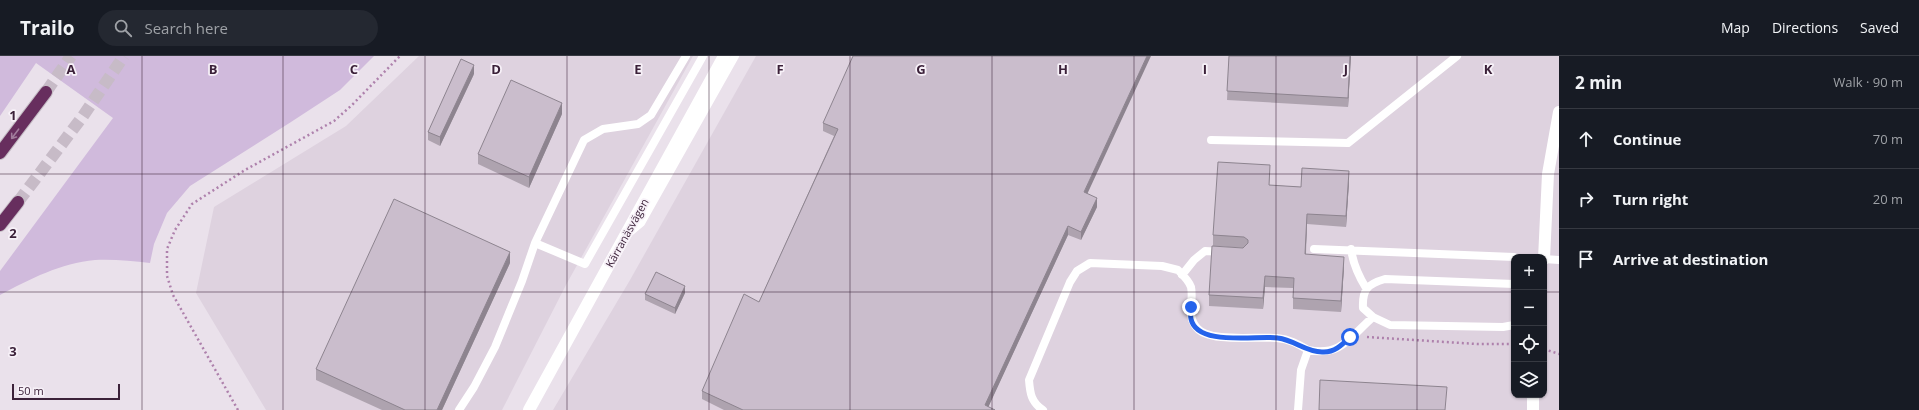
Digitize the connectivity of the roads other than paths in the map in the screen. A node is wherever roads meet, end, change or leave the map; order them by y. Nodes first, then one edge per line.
1 (686, 56) edge
2 (703, 56) edge
3 (724, 56) edge
4 (735, 56) edge
5 (1457, 56) edge
6 (46, 92) tunnel mouth
7 (1559, 112) edge
8 (1211, 140) dead end
9 (0, 153) edge
10 (18, 202) tunnel mouth
11 (0, 225) edge
12 (625, 237) junction
13 (535, 243) junction
14 (1314, 249) dead end
15 (1351, 249) junction
16 (1228, 252) edge
17 (1544, 254) edge
18 (1511, 257) edge
19 (1547, 259) edge
20 (1559, 260) edge
21 (1182, 275) junction
22 (1511, 284) edge
23 (1366, 288) junction
24 (1373, 317) junction
25 (1511, 326) edge
26 (1308, 350) junction
27 (1533, 398) edge
28 (459, 410) edge
29 (529, 410) edge
30 (1043, 410) edge
31 (1298, 410) edge
32 (1533, 410) edge

1 - 13 lane
2 - 13 lane
3 - 12 street, Kärranäsvägen
4 - 12 lane
5 - 8 lane
6 -> 9 highway
7 - 17 street
10 - 11 highway
12 - 29 street, Kärranäsvägen
13 - 28 lane
14 - 15 lane
15 - 18 lane
15 - 23 lane
16 - 21 lane
19 - 20 lane
21 - 26 lane
21 - 30 lane
22 - 23 lane
23 - 24 lane
24 - 25 lane
24 - 26 lane
26 - 31 lane
27 - 32 street

